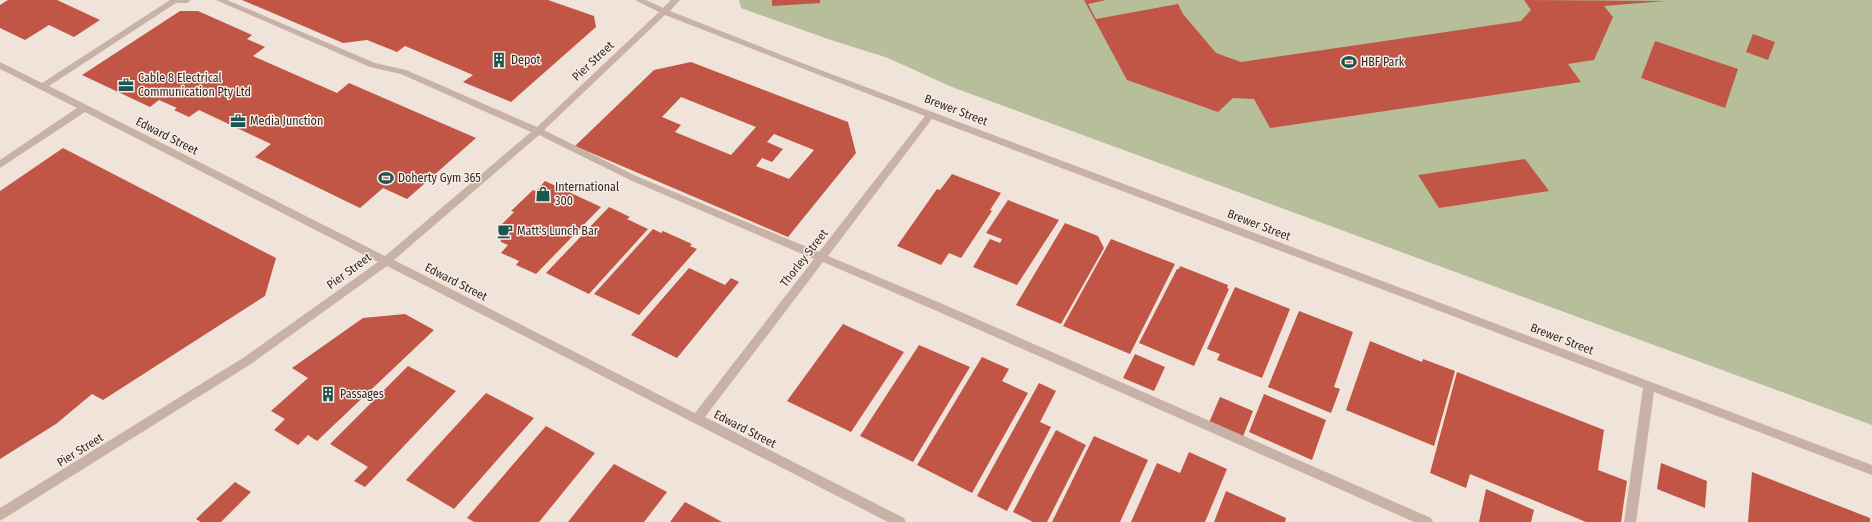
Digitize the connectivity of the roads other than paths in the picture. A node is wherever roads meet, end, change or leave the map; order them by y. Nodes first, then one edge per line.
1 (187, 0) edge
2 (220, 0) edge
3 (639, 0) edge
4 (676, 0) edge
5 (666, 11) junction
6 (0, 66) edge
7 (42, 87) junction
8 (84, 108) junction
9 (931, 114) junction
10 (538, 131) junction
11 (0, 165) edge
12 (821, 257) junction
13 (386, 261) junction
14 (1649, 386) junction
15 (697, 419) junction
16 (1872, 470) edge
17 (0, 515) edge
18 (900, 522) edge
19 (1427, 522) edge
20 (1630, 522) edge

1 - 7 street
2 - 10 street
3 - 5 street, Brewer Street
4 - 5 street, Pier Street
5 - 9 street, Brewer Street
5 - 10 street, Pier Street
6 - 7 street, Edward Street
7 - 8 street, Edward Street
8 - 11 street
8 - 13 street, Edward Street
9 - 12 street, Thorley Street
9 - 14 street, Brewer Street
10 - 12 street
10 - 13 street, Pier Street
12 - 15 street, Thorley Street
12 - 19 street
13 - 15 street, Edward Street
13 - 17 street, Pier Street
14 - 16 street, Brewer Street
14 - 20 street
15 - 18 street, Edward Street

